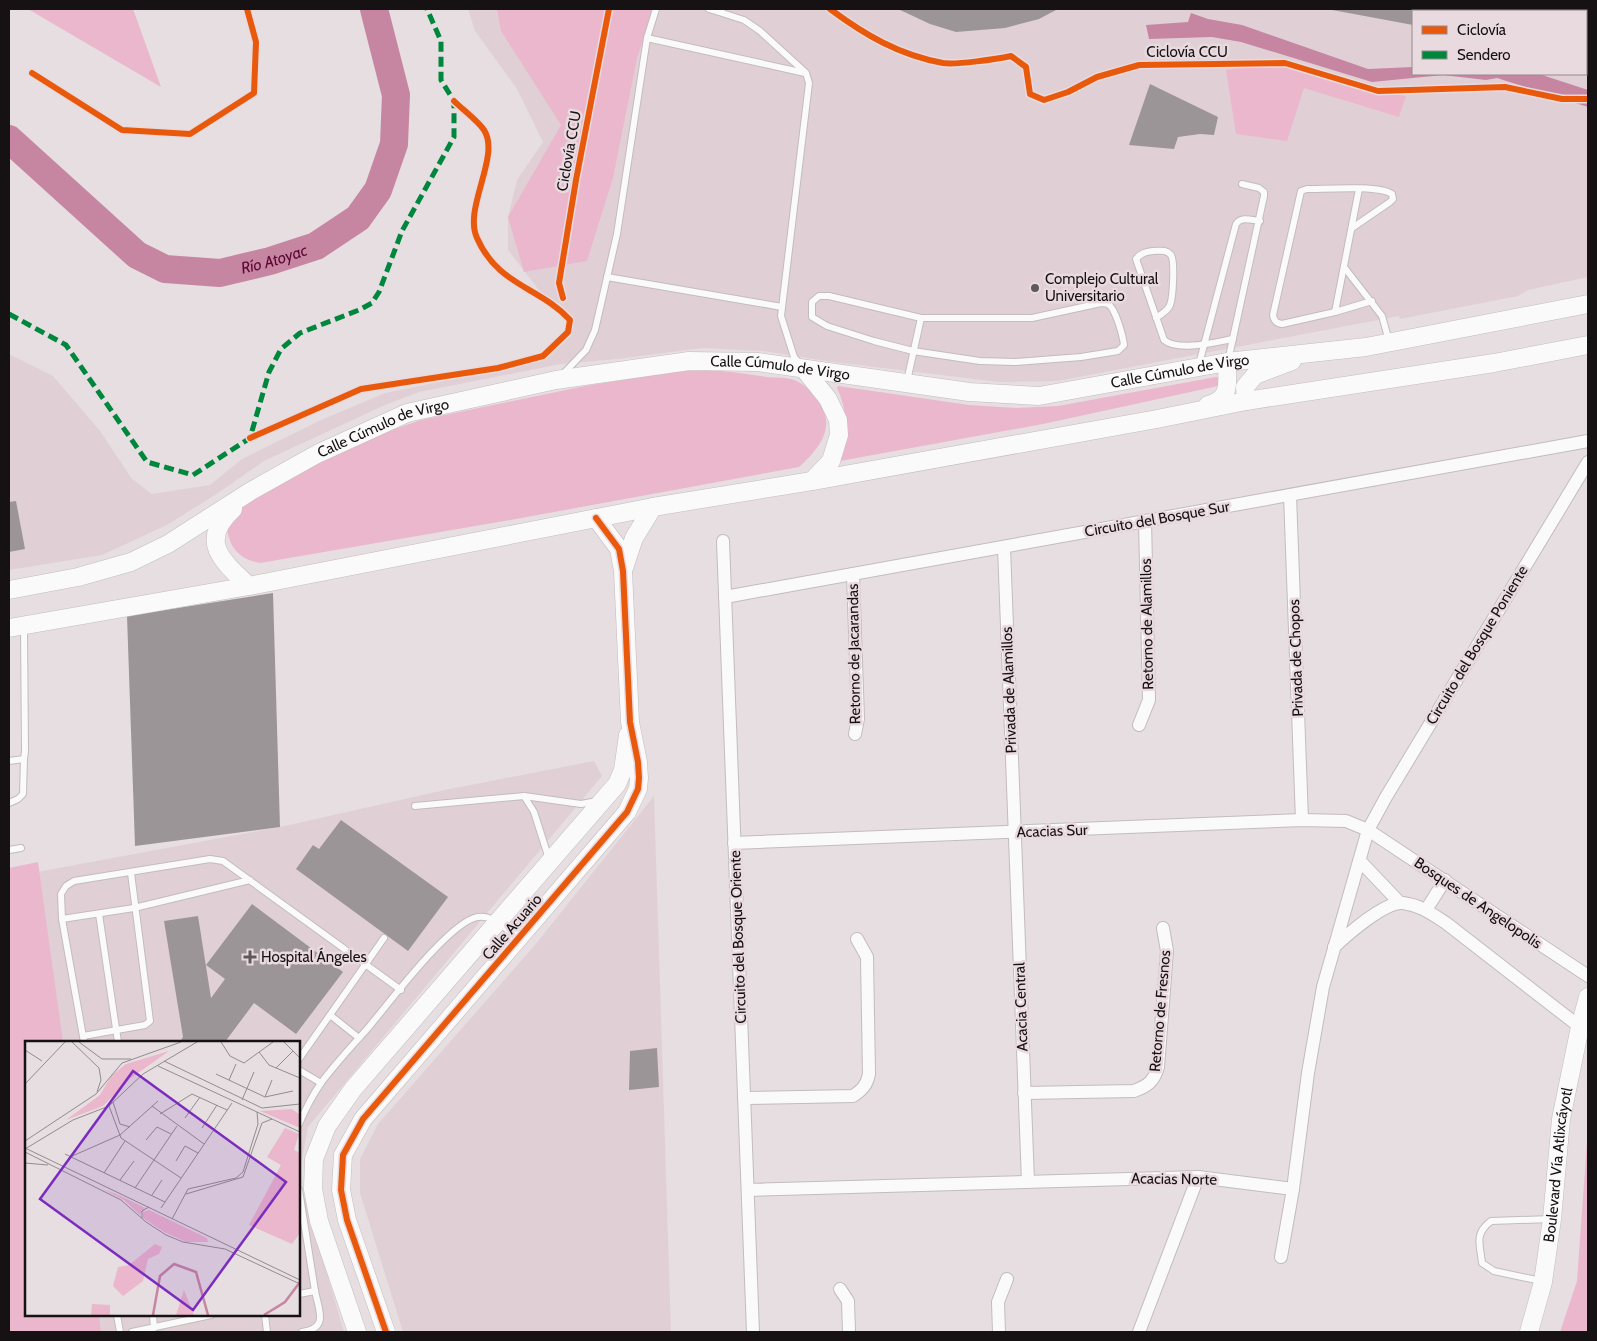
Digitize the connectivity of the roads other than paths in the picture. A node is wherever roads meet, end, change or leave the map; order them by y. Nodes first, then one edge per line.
1 (656, 9) edge
2 (709, 9) edge
3 (721, 10) edge
4 (647, 38) junction
5 (806, 73) junction
6 (1242, 184) dead end
7 (1359, 189) junction
8 (1260, 221) junction
9 (1352, 228) junction
10 (1344, 267) junction
11 (607, 277) junction
12 (1372, 301) junction
13 (1588, 304) edge
14 (782, 307) junction
15 (1335, 312) junction
16 (921, 318) junction
17 (1156, 318) junction
18 (1233, 339) junction
19 (1389, 342) junction
20 (1205, 344) junction
21 (1588, 345) edge
22 (913, 351) junction
23 (1588, 353) edge
24 (1311, 354) junction
25 (1542, 354) junction
26 (1227, 362) junction
27 (1198, 368) junction
28 (804, 369) junction
29 (556, 380) junction
30 (906, 384) junction
31 (1246, 401) junction
32 (1157, 419) junction
33 (1588, 441) edge
34 (1588, 462) edge
35 (812, 481) junction
36 (251, 491) junction
37 (1290, 495) junction
38 (653, 507) junction
39 (596, 518) junction
40 (1145, 521) junction
41 (723, 541) dead end
42 (1004, 547) junction
43 (623, 571) junction
44 (853, 574) junction
45 (249, 586) junction
46 (9, 590) edge
47 (725, 597) junction
48 (16, 627) edge
49 (630, 722) junction
50 (1139, 725) dead end
51 (855, 734) dead end
52 (24, 759) junction
53 (9, 762) edge
54 (524, 796) junction
55 (603, 800) junction
56 (9, 804) edge
57 (415, 806) dead end
58 (1302, 820) junction
59 (1368, 830) junction
60 (1014, 833) junction
61 (734, 843) junction
62 (21, 848) dead end
63 (9, 850) edge
64 (1360, 860) junction
65 (550, 862) junction
66 (131, 873) junction
67 (250, 880) junction
68 (1445, 880) junction
69 (1400, 903) junction
70 (134, 908) junction
71 (1426, 910) junction
72 (99, 914) junction
73 (62, 919) junction
74 (498, 922) junction
75 (1163, 928) dead end
76 (384, 938) dead end
77 (518, 939) junction
78 (857, 939) dead end
79 (1334, 947) junction
80 (366, 965) junction
81 (1588, 976) edge
82 (400, 990) junction
83 (1588, 997) edge
84 (330, 1015) junction
85 (1580, 1027) junction
86 (117, 1030) junction
87 (359, 1038) junction
88 (83, 1039) edge
89 (118, 1041) edge
90 (300, 1058) edge
91 (300, 1071) edge
92 (321, 1083) junction
93 (1024, 1093) junction
94 (744, 1098) junction
95 (300, 1122) edge
96 (1198, 1176) junction
97 (1028, 1182) junction
98 (1292, 1189) junction
99 (748, 1190) junction
100 (300, 1196) edge
101 (1552, 1219) junction
102 (1281, 1257) dead end
103 (1006, 1279) dead end
104 (1543, 1282) junction
105 (840, 1289) dead end
106 (315, 1291) junction
107 (300, 1294) edge
108 (117, 1316) edge
109 (153, 1316) edge
110 (203, 1316) edge
111 (265, 1316) edge
112 (186, 1318) edge
113 (154, 1328) junction
114 (120, 1332) edge
115 (132, 1332) edge
116 (267, 1332) edge
117 (302, 1332) edge
118 (357, 1332) edge
119 (386, 1332) edge
120 (753, 1332) edge
121 (849, 1332) edge
122 (999, 1332) edge
123 (1139, 1332) edge
124 (1529, 1332) edge

1 - 4 lane
2 - 3 lane
3 - 5 lane
4 - 5 lane
4 - 11 lane
5 - 14 lane
6 - 8 lane
7 - 9 lane
7 - 9 lane
7 - 15 lane
8 - 18 lane
8 - 20 lane
9 - 10 lane
10 - 12 lane
10 - 15 lane
11 - 14 lane
11 - 29 lane
12 - 15 lane
12 - 19 lane
13 - 19 main road, Calle Cúmulo de Virgo
14 - 28 lane
16 - 22 lane
16 - 22 lane
16 - 22 lane
17 - 17 lane
17 - 20 lane
18 - 20 lane
18 - 26 lane
19 - 24 main road, Calle Cúmulo de Virgo
20 - 27 lane
21 - 25 main road
22 - 30 lane
23 - 25 main road
24 - 26 main road, Calle Cúmulo de Virgo
24 - 31 main road
25 - 31 main road
26 - 27 main road, Calle Cúmulo de Virgo
26 - 32 main road
27 - 30 main road, Calle Cúmulo de Virgo
28 - 29 main road, Calle Cúmulo de Virgo
28 - 30 main road, Calle Cúmulo de Virgo
28 - 35 main road
29 - 36 main road, Calle Cúmulo de Virgo
31 - 32 main road
32 - 35 main road
33 - 37 street, Circuito del Bosque Sur
34 - 59 street, Circuito del Bosque Poniente
35 - 38 main road
36 - 45 main road
36 - 46 main road, Calle Cúmulo de Virgo
37 - 40 street, Circuito del Bosque Sur
37 - 58 street, Privada de Chopos
38 - 39 main road
38 - 43 main road, Calle Acuario
39 - 43 main road, Calle Acuario
39 - 45 main road
40 - 42 street, Circuito del Bosque Sur
40 - 50 street, Retorno de Alamillos
41 - 47 street, Circuito del Bosque Oriente
42 - 44 street, Circuito del Bosque Sur
42 - 60 street, Privada de Alamillos
43 - 49 main road, Calle Acuario
44 - 47 street, Circuito del Bosque Sur
44 - 51 street, Retorno de Jacarandas
45 - 48 main road
47 - 61 street, Circuito del Bosque Oriente
48 - 52 lane
49 - 55 main road, Calle Acuario
49 - 77 main road, Calle Acuario
52 - 53 lane
52 - 56 lane
54 - 55 lane
54 - 57 lane
54 - 65 lane
55 - 65 main road, Calle Acuario
58 - 59 street, Acacias Sur
58 - 60 street, Acacias Sur
59 - 64 street
59 - 68 street, Bosques de Angelopolis
60 - 61 street, Acacias Sur
60 - 93 street, Acacia Central
61 - 94 street, Circuito del Bosque Oriente
62 - 63 lane
64 - 69 street
64 - 79 street
65 - 74 main road, Calle Acuario
66 - 67 lane
66 - 70 lane
66 - 73 lane
67 - 70 lane
67 - 80 lane
68 - 71 street
68 - 81 street, Bosques de Angelopolis
69 - 71 street
69 - 79 street
70 - 72 lane
70 - 86 lane
71 - 85 street
72 - 73 lane
72 - 86 lane
73 - 88 lane
74 - 77 lane
74 - 82 lane
74 - 118 main road, Calle Acuario
75 - 93 street, Retorno de Fresnos
76 - 80 lane
77 - 119 main road, Calle Acuario
78 - 94 street
79 - 98 street
80 - 82 lane
80 - 84 lane
82 - 87 lane
83 - 85 main road, Boulevard Vía Atlixcáyotl
84 - 87 lane
84 - 90 lane
85 - 101 main road, Boulevard Vía Atlixcáyotl
86 - 88 lane
86 - 89 lane
87 - 92 lane
91 - 92 lane
92 - 95 lane
93 - 97 street, Acacia Central
94 - 99 street, Circuito del Bosque Oriente
96 - 97 street, Acacias Norte
96 - 98 street, Acacias Norte
96 - 123 street
97 - 99 street, Acacias Norte
98 - 102 street
99 - 120 street, Circuito del Bosque Oriente
100 - 106 lane
101 - 104 main road, Boulevard Vía Atlixcáyotl
101 - 104 lane
103 - 122 street
104 - 124 main road, Boulevard Vía Atlixcáyotl
105 - 121 street
106 - 107 lane
106 - 117 lane
108 - 114 lane
109 - 113 lane
110 - 112 lane
111 - 116 lane
112 - 113 lane
113 - 115 lane

